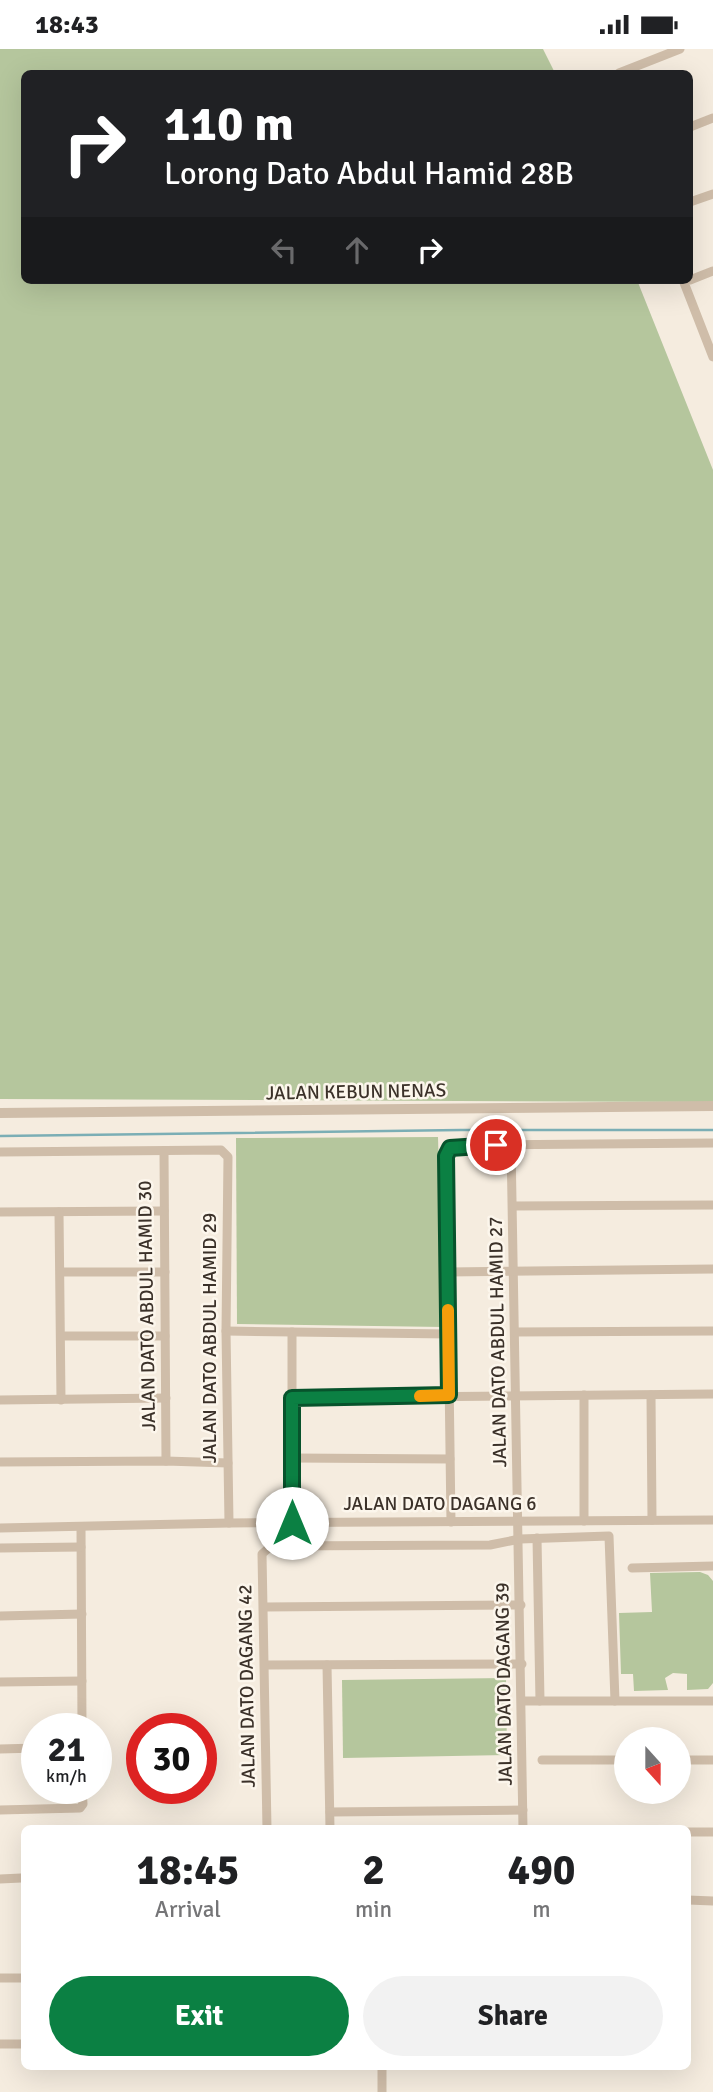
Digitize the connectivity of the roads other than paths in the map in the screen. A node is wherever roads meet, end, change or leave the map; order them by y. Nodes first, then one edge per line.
1 (681, 49) edge
2 (627, 70) edge
3 (713, 118) edge
4 (693, 126) edge
5 (713, 194) edge
6 (693, 201) edge
7 (713, 271) edge
8 (693, 278) edge
9 (687, 284) edge
10 (712, 352) edge
11 (713, 1106) edge
12 (0, 1113) edge
13 (713, 1143) edge
14 (511, 1144) junction
15 (164, 1151) junction
16 (0, 1152) edge
17 (713, 1205) edge
18 (513, 1206) junction
19 (164, 1211) junction
20 (0, 1212) edge
21 (59, 1212) junction
22 (713, 1269) edge
23 (514, 1271) junction
24 (61, 1272) junction
25 (165, 1272) junction
26 (448, 1272) junction
27 (226, 1331) junction
28 (713, 1331) edge
29 (292, 1332) junction
30 (515, 1332) junction
31 (449, 1333) junction
32 (61, 1336) junction
33 (165, 1336) junction
34 (713, 1394) edge
35 (449, 1395) junction
36 (516, 1395) junction
37 (584, 1395) junction
38 (651, 1395) junction
39 (166, 1398) junction
40 (292, 1398) junction
41 (61, 1400) junction
42 (0, 1401) edge
43 (292, 1458) junction
44 (450, 1459) junction
45 (166, 1461) junction
46 (0, 1462) edge
47 (228, 1463) junction
48 (652, 1520) junction
49 (713, 1520) edge
50 (451, 1521) junction
51 (519, 1521) junction
52 (584, 1521) junction
53 (229, 1523) junction
54 (292, 1523) junction
55 (81, 1527) junction
56 (0, 1528) edge
57 (537, 1538) junction
58 (520, 1539) junction
59 (81, 1547) junction
60 (0, 1548) edge
61 (713, 1566) edge
62 (632, 1568) dead end
63 (520, 1605) junction
64 (265, 1607) junction
65 (82, 1614) junction
66 (0, 1616) edge
67 (522, 1664) junction
68 (265, 1665) junction
69 (327, 1665) junction
70 (82, 1681) junction
71 (0, 1682) edge
72 (523, 1701) junction
73 (540, 1701) junction
74 (615, 1701) junction
75 (713, 1701) edge
76 (82, 1713) edge
77 (21, 1748) edge
78 (0, 1749) edge
79 (542, 1760) dead end
80 (614, 1760) edge
81 (691, 1760) edge
82 (713, 1760) edge
83 (82, 1804) edge
84 (523, 1809) junction
85 (0, 1810) edge
86 (330, 1812) junction
87 (268, 1825) edge
88 (330, 1825) edge
89 (523, 1825) edge
90 (691, 1832) edge
91 (713, 1832) edge
92 (21, 1878) dead end
93 (0, 1879) edge
94 (691, 1900) edge
95 (713, 1901) edge
96 (0, 1978) edge
97 (21, 1978) edge
98 (0, 2044) edge
99 (21, 2044) edge
100 (382, 2070) edge
101 (383, 2092) edge

1 - 2 street
3 - 4 street
5 - 6 street
7 - 8 street
9 - 10 street
11 - 12 street, JALAN KEBUN NENAS
13 - 14 street
14 - 18 street, JALAN DATO ABDUL HAMID 27
14 - 26 street
15 - 16 street
15 - 19 street, JALAN DATO ABDUL HAMID 30
15 - 27 street, JALAN DATO ABDUL HAMID 29
17 - 18 street
18 - 23 street, JALAN DATO ABDUL HAMID 27
19 - 21 street
19 - 25 street, JALAN DATO ABDUL HAMID 30
20 - 21 street
21 - 24 street
22 - 23 street
23 - 26 street
23 - 30 street, JALAN DATO ABDUL HAMID 27
24 - 25 street
24 - 32 street
25 - 33 street, JALAN DATO ABDUL HAMID 30
26 - 31 street
27 - 29 street
27 - 47 street, JALAN DATO ABDUL HAMID 29
28 - 30 street
29 - 31 street
29 - 40 street
30 - 36 street, JALAN DATO ABDUL HAMID 27
31 - 35 street
32 - 33 street
32 - 41 street
33 - 39 street, JALAN DATO ABDUL HAMID 30
34 - 38 street
35 - 36 street
35 - 40 street
35 - 44 street
36 - 37 street
36 - 51 street, JALAN DATO ABDUL HAMID 27
37 - 38 street
37 - 52 street
38 - 48 street
39 - 41 street
39 - 45 street, JALAN DATO ABDUL HAMID 30
40 - 43 street
41 - 42 street
43 - 44 street
43 - 54 street
44 - 50 street
45 - 46 street
45 - 47 street
47 - 53 street, JALAN DATO ABDUL HAMID 29
48 - 49 street, JALAN DATO DAGANG 6
48 - 52 street, JALAN DATO DAGANG 6
50 - 51 street, JALAN DATO DAGANG 6
50 - 54 street, JALAN DATO DAGANG 6
51 - 52 street, JALAN DATO DAGANG 6
51 - 58 street, JALAN DATO ABDUL HAMID 27
53 - 54 street, JALAN DATO DAGANG 6
53 - 55 street, JALAN DATO DAGANG 6
55 - 56 street, JALAN DATO DAGANG 6
55 - 59 street
57 - 58 street
57 - 73 street
57 - 74 street
58 - 63 street, JALAN DATO DAGANG 39
58 - 64 street, JALAN DATO DAGANG 42
59 - 60 street
59 - 65 street
61 - 62 street
63 - 64 street
63 - 67 street, JALAN DATO DAGANG 39
64 - 68 street, JALAN DATO DAGANG 42
65 - 66 street
65 - 70 street
67 - 69 street
67 - 72 street, JALAN DATO DAGANG 39
68 - 69 street
68 - 87 street, JALAN DATO DAGANG 42
69 - 86 street
70 - 71 street
70 - 76 street
72 - 73 street
72 - 84 street, JALAN DATO DAGANG 39
73 - 74 street
74 - 75 street
77 - 78 street
79 - 80 street
81 - 82 street
83 - 85 street
84 - 86 street
84 - 89 street, JALAN DATO DAGANG 39
86 - 88 street
90 - 91 street
92 - 93 street
94 - 95 street
96 - 97 street
98 - 99 street
100 - 101 street

